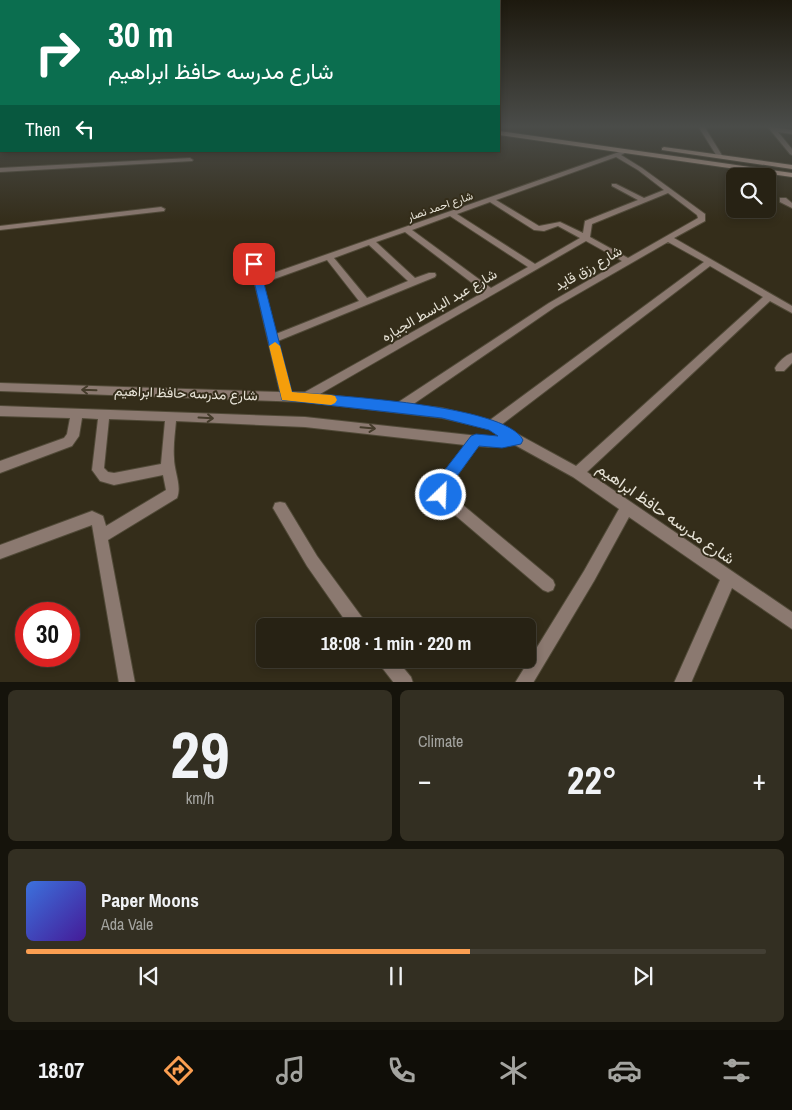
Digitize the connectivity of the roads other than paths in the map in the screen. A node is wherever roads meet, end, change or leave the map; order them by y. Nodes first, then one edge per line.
1 (175, 158) edge
2 (608, 158) edge
3 (621, 158) edge
4 (674, 158) edge
5 (732, 158) edge
6 (190, 160) dead end
7 (172, 161) junction
8 (792, 167) edge
9 (0, 170) edge
10 (792, 175) edge
11 (614, 185) dead end
12 (669, 190) junction
13 (492, 200) junction
14 (644, 200) junction
15 (783, 200) dead end
16 (792, 206) edge
17 (161, 209) dead end
18 (452, 214) junction
19 (0, 228) edge
20 (406, 230) junction
21 (586, 238) junction
22 (668, 238) junction
23 (371, 242) junction
24 (250, 246) dead end
25 (329, 257) junction
26 (628, 261) junction
27 (710, 262) junction
28 (534, 267) junction
29 (432, 275) dead end
30 (259, 282) junction
31 (414, 282) junction
32 (490, 292) junction
33 (769, 297) junction
34 (365, 302) junction
35 (792, 310) edge
36 (273, 339) junction
37 (792, 357) edge
38 (780, 368) dead end
39 (0, 388) edge
40 (287, 397) junction
41 (306, 397) junction
42 (400, 407) junction
43 (0, 411) edge
44 (77, 413) junction
45 (104, 414) junction
46 (172, 416) junction
47 (492, 425) junction
48 (476, 440) junction
49 (516, 440) junction
50 (0, 467) edge
51 (168, 468) junction
52 (576, 474) junction
53 (280, 508) dead end
54 (627, 508) junction
55 (102, 536) junction
56 (0, 552) edge
57 (729, 578) junction
58 (548, 585) dead end
59 (352, 618) edge
60 (792, 622) edge
61 (394, 668) edge
62 (127, 682) edge
63 (406, 682) edge
64 (523, 682) edge
65 (682, 682) edge

1 - 7 street
2 - 13 street, شارع احمد نصار
3 - 12 street, شارع رزق قايد
4 - 10 street
5 - 8 street
6 - 7 street
7 - 9 street
11 - 14 street
12 - 14 street
12 - 22 street, شارع رزق قايد
13 - 18 street, شارع احمد نصار
13 - 21 street
14 - 21 street
15 - 16 street
17 - 19 street
18 - 20 street, شارع احمد نصار
18 - 28 street
20 - 23 street, شارع احمد نصار
20 - 32 street
21 - 26 street
21 - 28 street, شارع عبد الباسط الجياره
22 - 26 street, شارع رزق قايد
22 - 27 street
23 - 25 street, شارع احمد نصار
23 - 31 street
24 - 30 street
25 - 30 street, شارع احمد نصار
25 - 34 street
26 - 42 street, شارع رزق قايد
27 - 33 street
27 - 47 street
28 - 32 street, شارع عبد الباسط الجياره
29 - 31 street
30 - 36 street
31 - 34 street
32 - 41 street, شارع عبد الباسط الجياره
33 - 35 street
33 - 52 street
34 - 36 street
36 - 40 street
37 - 38 street
40 -> 39 street, شارع مدرسه حافظ ابراهيم
40 - 41 street, شارع مدرسه حافظ ابراهيم
41 - 42 street, شارع مدرسه حافظ ابراهيم
42 - 47 street, شارع مدرسه حافظ ابراهيم
43 - 44 street, شارع مدرسه حافظ ابراهيم
44 - 45 street, شارع مدرسه حافظ ابراهيم
44 - 50 street
45 - 46 street, شارع مدرسه حافظ ابراهيم
45 - 51 street
46 -> 48 street, شارع مدرسه حافظ ابراهيم
46 - 51 street
47 - 49 street, شارع مدرسه حافظ ابراهيم
48 - 49 street, شارع مدرسه حافظ ابراهيم
48 - 58 street
49 - 52 street, شارع مدرسه حافظ ابراهيم
51 - 55 street
52 - 54 street, شارع مدرسه حافظ ابراهيم
53 - 59 street
54 - 57 street, شارع مدرسه حافظ ابراهيم
54 - 64 street
55 - 56 street
55 - 62 street
57 - 60 street, شارع مدرسه حافظ ابراهيم
57 - 65 street
61 - 63 street

